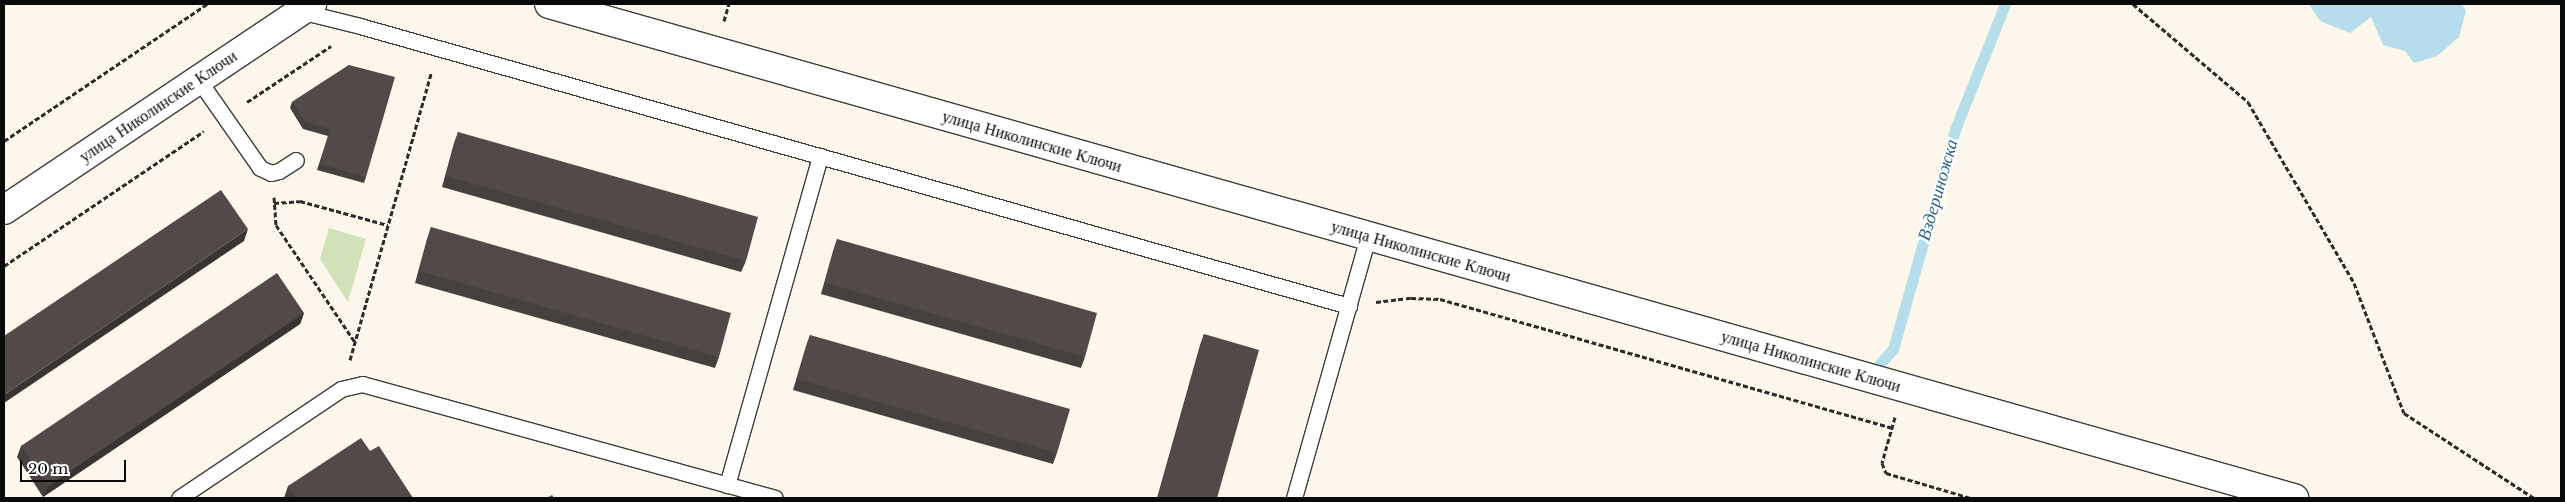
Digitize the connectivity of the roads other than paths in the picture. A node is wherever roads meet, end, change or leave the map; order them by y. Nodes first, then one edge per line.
1 (549, 4) edge
2 (305, 7) edge
3 (198, 79) junction
4 (820, 156) junction
5 (296, 160) dead end
6 (4, 210) edge
7 (1368, 236) junction
8 (1349, 306) junction
9 (727, 485) junction
10 (179, 498) edge
11 (775, 498) edge
12 (1294, 498) edge
13 (2294, 498) edge

1 - 7 street, улица Николинские Ключи
2 - 3 street, улица Николинские Ключи
2 - 4 lane
3 - 5 lane
3 - 6 street, улица Николинские Ключи
4 - 8 lane
4 - 9 lane
7 - 8 lane
7 - 13 street, улица Николинские Ключи
8 - 12 lane
9 - 10 lane
9 - 11 lane

